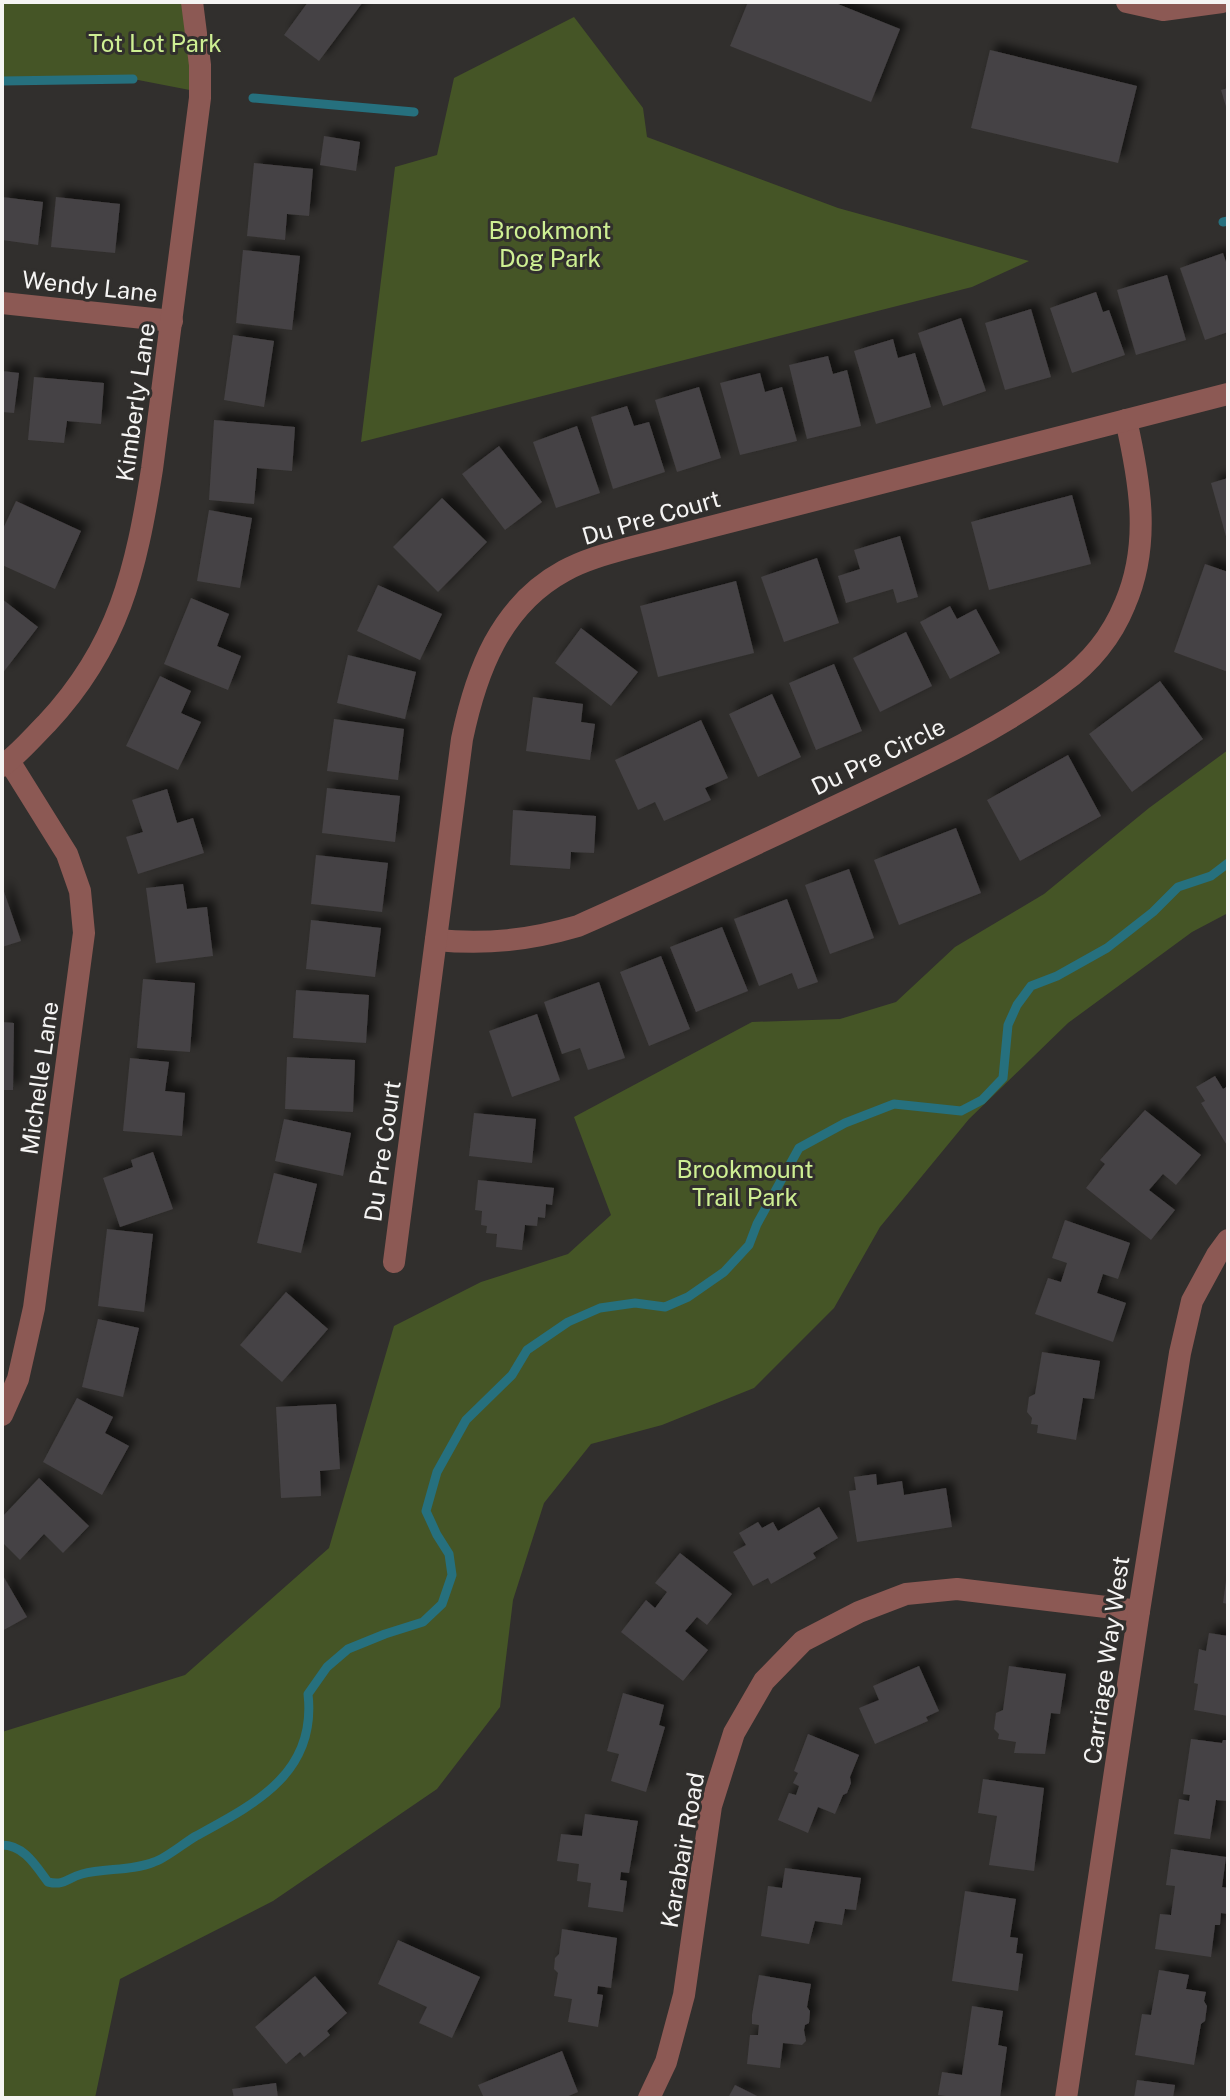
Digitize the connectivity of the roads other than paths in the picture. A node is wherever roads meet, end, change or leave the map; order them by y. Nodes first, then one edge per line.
1 (192, 2) edge
2 (1127, 2) edge
3 (1222, 2) edge
4 (2, 303) edge
5 (172, 321) junction
6 (1228, 394) edge
7 (1126, 420) junction
8 (5, 763) edge
9 (436, 940) junction
10 (1228, 1240) edge
11 (394, 1262) dead end
12 (2, 1415) edge
13 (1139, 1611) junction
14 (649, 2098) edge
15 (1066, 2098) edge

1 - 5 street, Kimberly Lane
2 - 3 street
4 - 5 street, Wendy Lane
5 - 8 street, Kimberly Lane
6 - 7 street, Du Pre Court
7 - 9 street, Du Pre Circle
7 - 9 street, Du Pre Court
8 - 12 street, Michelle Lane
9 - 11 street, Du Pre Court
10 - 13 street, Carriage Way West
13 - 14 street, Karabair Road
13 - 15 street, Carriage Way West

